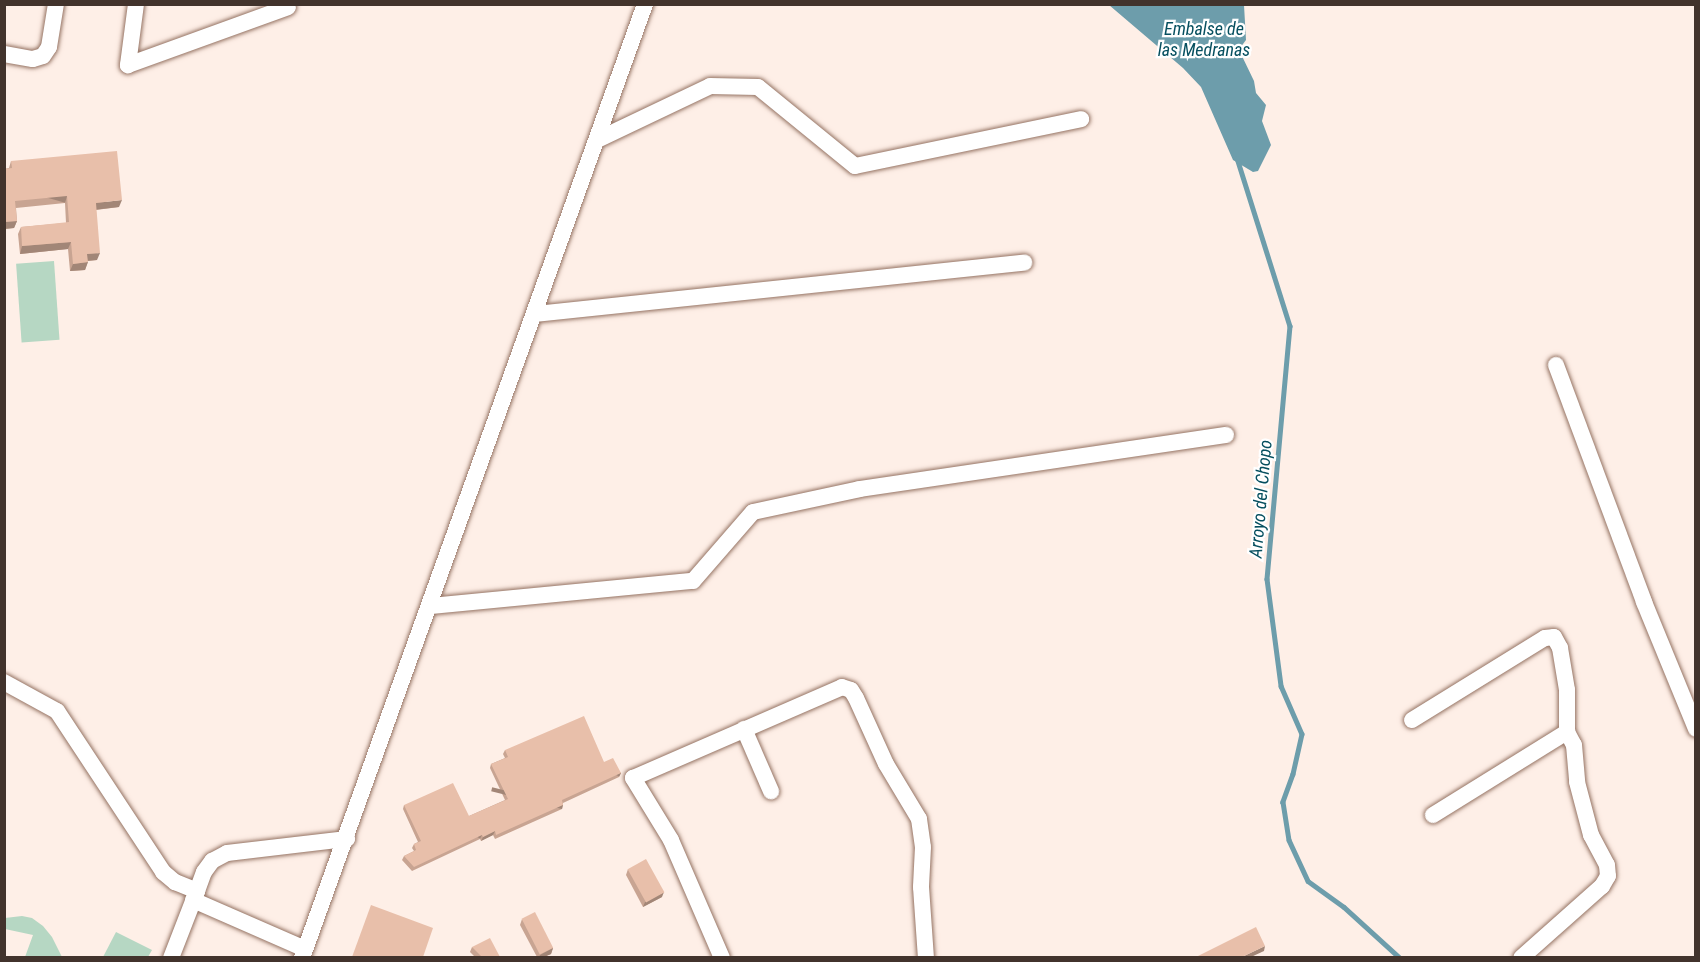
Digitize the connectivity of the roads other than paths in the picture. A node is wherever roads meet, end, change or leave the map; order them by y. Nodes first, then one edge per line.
1 (56, 4) edge
2 (136, 4) edge
3 (645, 4) edge
4 (288, 7) dead end
5 (4, 54) edge
6 (1081, 119) dead end
7 (597, 140) junction
8 (1024, 263) dead end
9 (535, 314) junction
10 (1556, 364) dead end
11 (1226, 435) dead end
12 (431, 606) junction
13 (4, 682) edge
14 (1412, 720) dead end
15 (744, 729) junction
16 (1695, 729) edge
17 (1567, 732) junction
18 (771, 791) dead end
19 (1433, 815) dead end
20 (347, 839) junction
21 (195, 896) junction
22 (304, 953) edge
23 (176, 956) edge
24 (722, 957) edge
25 (926, 957) edge
26 (1521, 957) edge

1 - 5 street
2 - 4 street
3 - 7 street
6 - 7 street
7 - 9 street
8 - 9 street
9 - 12 street
10 - 16 street
11 - 12 street
12 - 20 street
13 - 21 street
14 - 17 street
15 - 18 street
15 - 24 street
15 - 25 street
17 - 19 street
17 - 26 street
20 - 21 street
20 - 22 street
21 - 22 street
21 - 23 street

